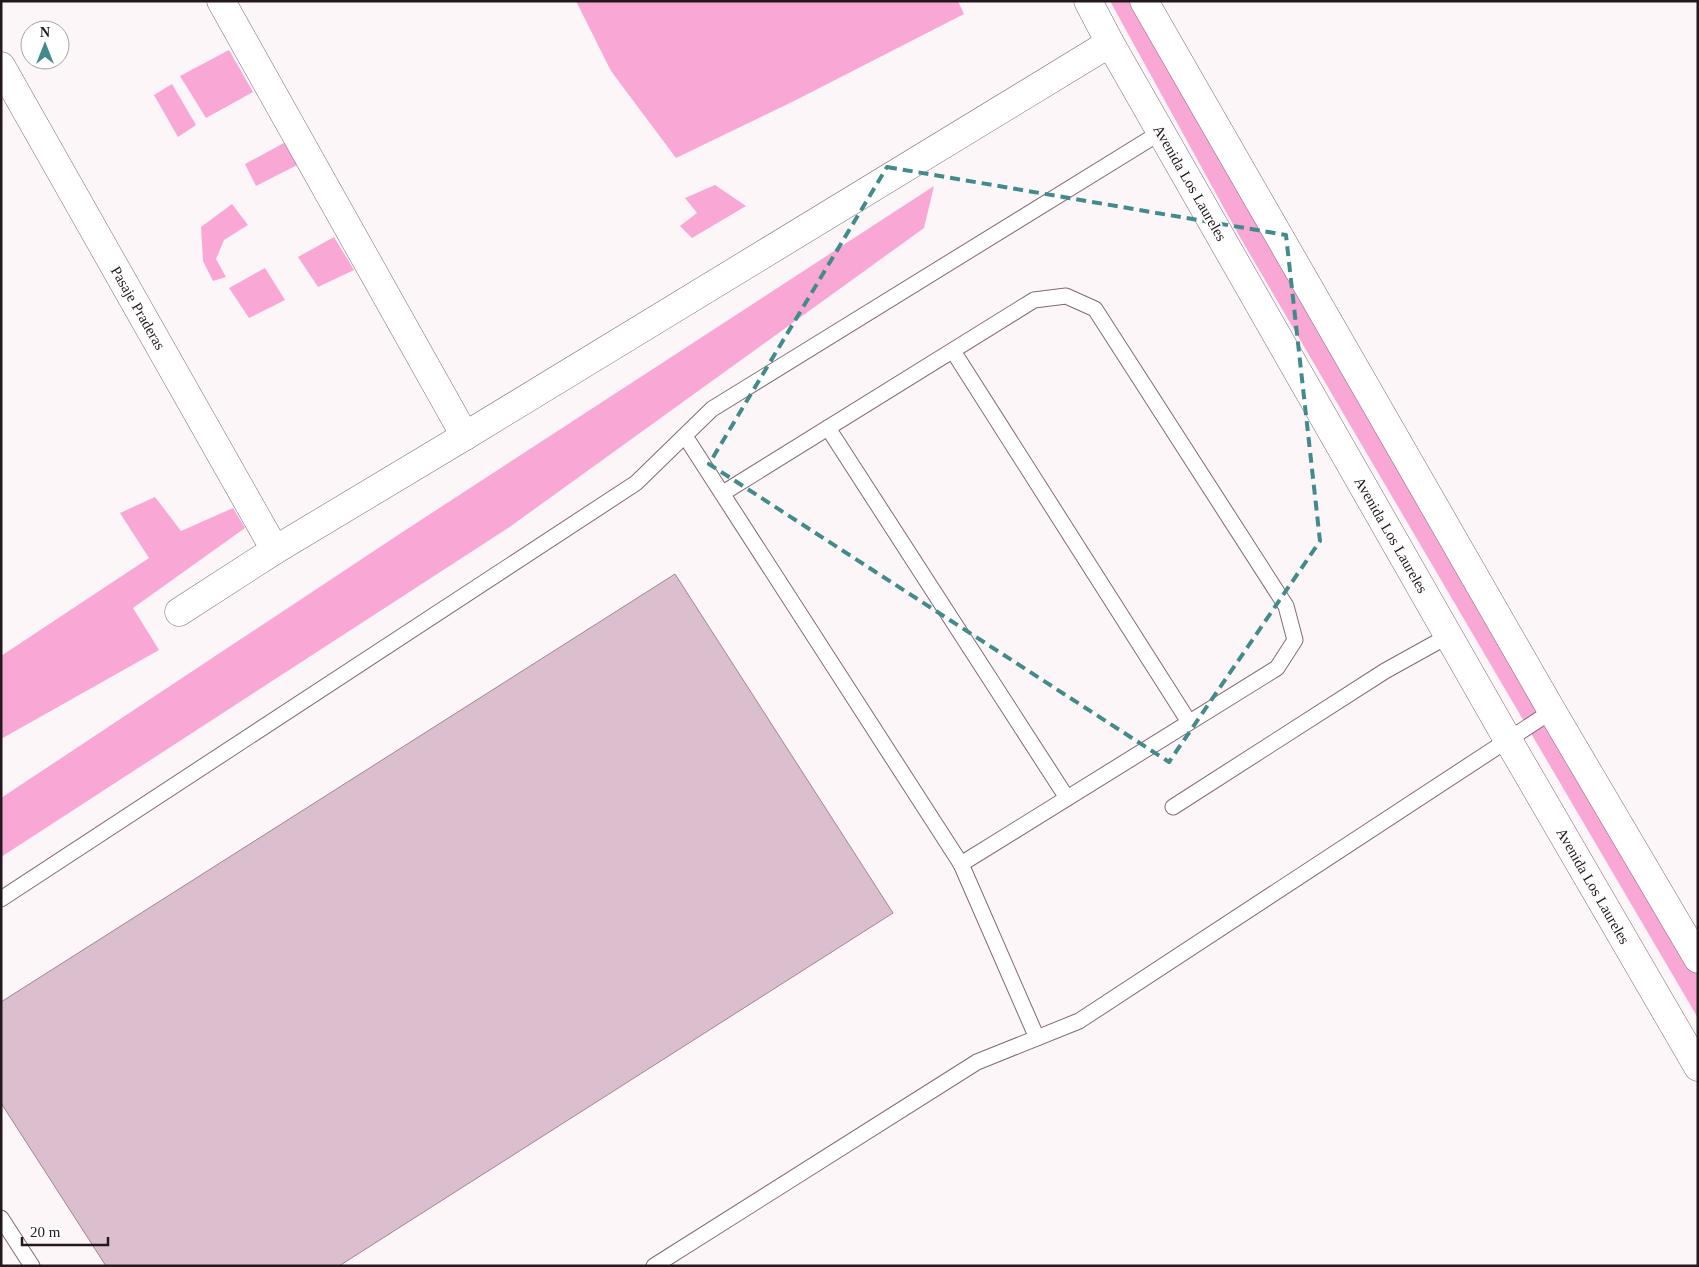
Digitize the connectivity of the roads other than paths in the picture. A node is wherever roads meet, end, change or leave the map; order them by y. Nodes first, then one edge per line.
1 (221, 1) edge
2 (1088, 1) edge
3 (1144, 1) edge
4 (1110, 43) junction
5 (1, 66) edge
6 (1161, 132) junction
7 (953, 351) junction
8 (828, 428) junction
9 (465, 436) junction
10 (685, 436) junction
11 (723, 493) junction
12 (275, 550) junction
13 (179, 612) dead end
14 (1448, 636) junction
15 (1552, 711) junction
16 (1189, 722) junction
17 (1508, 740) junction
18 (1067, 798) junction
19 (1173, 807) dead end
20 (961, 864) junction
21 (1, 899) edge
22 (1698, 959) edge
23 (1037, 1038) junction
24 (1698, 1067) edge
25 (1, 1218) edge
26 (32, 1266) edge
27 (654, 1266) edge

1 - 9 street
2 - 4 street, Avenida Los Laureles
3 - 15 street
4 - 6 street, Avenida Los Laureles
4 - 9 street
5 - 12 street, Pasaje Praderas
6 - 10 lane
6 - 14 street, Avenida Los Laureles
7 - 8 lane
7 - 16 lane
7 - 16 lane
8 - 11 lane
8 - 18 lane
9 - 12 street
10 - 11 lane
10 - 21 lane
11 - 20 lane
12 - 13 street
14 - 17 street, Avenida Los Laureles
14 - 19 lane
15 - 17 lane
15 - 22 street
16 - 18 lane
17 - 23 lane
17 - 24 street, Avenida Los Laureles
18 - 20 lane
20 - 23 lane
23 - 27 lane
25 - 26 lane

